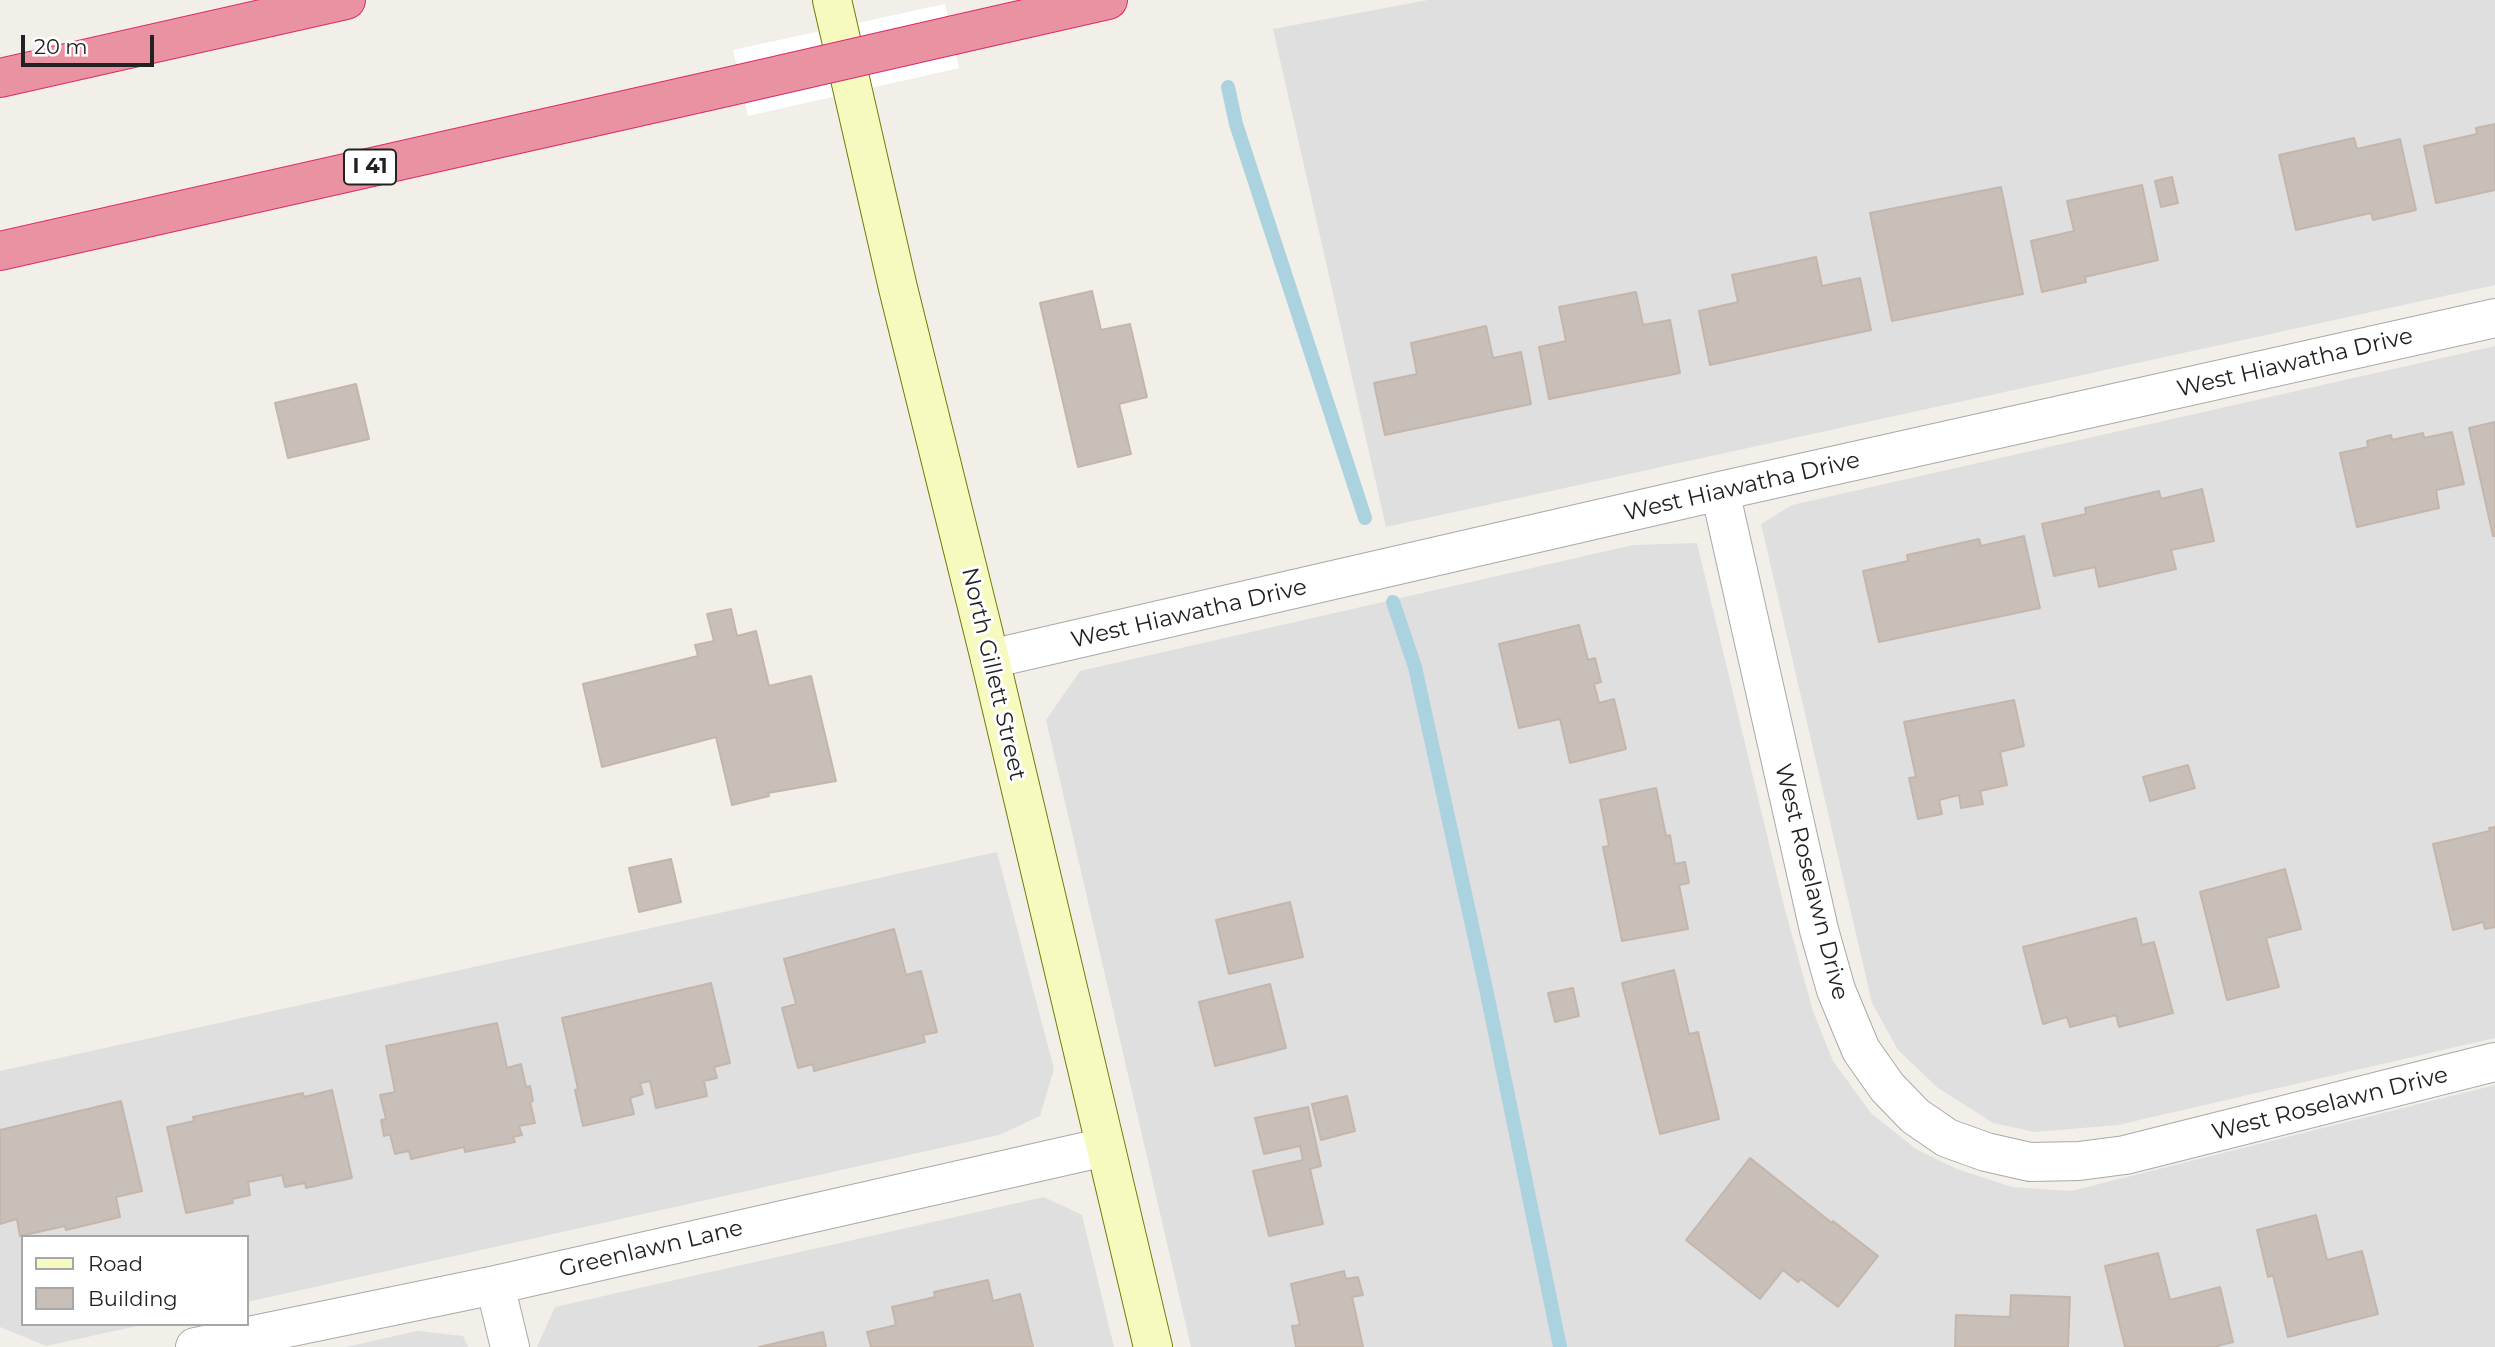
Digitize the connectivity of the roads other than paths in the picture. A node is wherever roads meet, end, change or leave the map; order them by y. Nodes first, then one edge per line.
1 (346, 0) edge
2 (832, 0) edge
3 (1108, 0) edge
4 (0, 78) edge
5 (0, 251) edge
6 (2495, 318) edge
7 (1720, 491) junction
8 (990, 659) junction
9 (2495, 1062) edge
10 (1105, 1147) junction
11 (495, 1284) junction
12 (195, 1347) edge
13 (510, 1347) edge
14 (1153, 1347) edge

1 - 4 highway
2 - 8 street, North Gillett Street
3 - 5 highway, I 41, bridge
6 - 7 street, West Hiawatha Drive
7 - 8 street, West Hiawatha Drive
7 - 9 street, West Roselawn Drive
8 - 10 street, North Gillett Street
10 - 11 street, Greenlawn Lane
10 - 14 street, North Gillett Street
11 - 12 street, Greenlawn Lane
11 - 13 street

